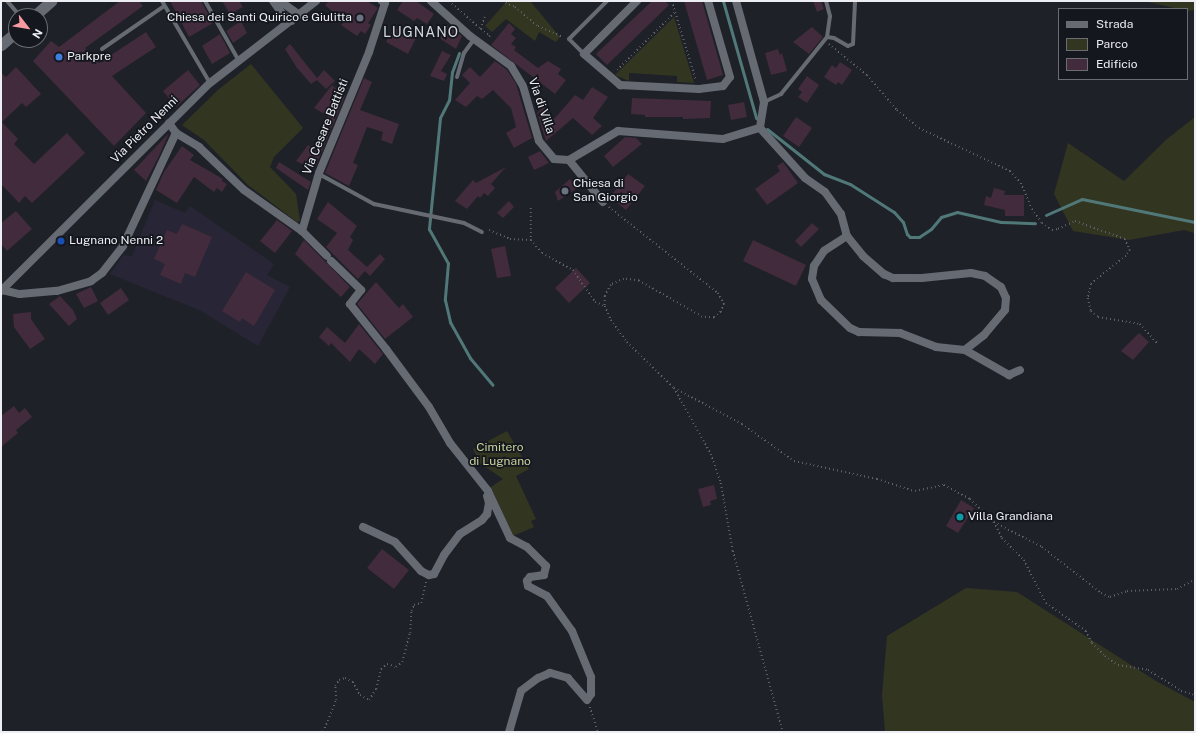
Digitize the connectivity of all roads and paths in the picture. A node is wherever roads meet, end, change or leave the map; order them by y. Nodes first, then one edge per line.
1 (51, 1) edge
2 (162, 1) edge
3 (205, 1) edge
4 (316, 1) edge
5 (431, 1) edge
6 (449, 1) edge
7 (502, 1) edge
8 (607, 1) edge
9 (672, 1) edge
10 (676, 1) edge
11 (708, 1) edge
12 (736, 1) edge
13 (826, 1) edge
14 (855, 1) edge
15 (384, 2) edge
16 (634, 2) edge
17 (276, 3) edge
18 (673, 4) junction
19 (164, 6) junction
20 (43, 8) edge
21 (675, 12) junction
22 (485, 16) dead end
23 (296, 18) junction
24 (481, 29) junction
25 (277, 32) junction
26 (474, 39) junction
27 (569, 39) junction
28 (825, 39) junction
29 (484, 46) junction
30 (102, 49) dead end
31 (584, 54) junction
32 (239, 61) junction
33 (457, 77) dead end
34 (609, 77) junction
35 (210, 83) junction
36 (699, 89) junction
37 (764, 102) junction
38 (169, 123) junction
39 (760, 128) junction
40 (176, 133) junction
41 (569, 160) junction
42 (319, 173) junction
43 (603, 202) joint
44 (531, 208) dead end
45 (480, 231) joint
46 (302, 232) junction
47 (847, 236) junction
48 (531, 240) junction
49 (2, 290) edge
50 (605, 306) junction
51 (1159, 345) dead end
52 (965, 350) junction
53 (1020, 370) dead end
54 (674, 388) junction
55 (482, 482) junction
56 (994, 522) junction
57 (363, 527) dead end
58 (429, 575) junction
59 (1195, 580) edge
60 (1195, 695) edge
61 (587, 700) junction
62 (323, 732) edge
63 (509, 732) edge
64 (598, 732) edge
65 (783, 732) edge

1 - 20 main road
2 - 19 lane
3 - 32 lane
4 - 23 street, Via Pietro Nenni
5 - 26 street, Via di Villa
6 - 24 path
7 - 27 path
8 - 27 lane
9 - 18 path
10 - 18 path
11 - 36 street
12 - 37 street
13 - 28 lane
14 - 28 lane
15 - 42 street, Via Cesare Battisti
16 - 31 street
17 - 23 street
17 - 25 street
18 - 21 path
19 - 30 lane
19 - 35 lane
21 - 34 path
21 - 36 path
22 - 24 path
23 - 25 street, Via Pietro Nenni
24 - 29 path
25 - 32 street, Via Pietro Nenni
26 - 29 street, Via di Villa
26 - 33 lane
27 - 31 lane
28 - 37 lane
28 - 51 path
29 - 41 street, Via di Villa
31 - 34 street
32 - 35 street, Via Pietro Nenni
34 - 36 street
35 - 38 street, Via Pietro Nenni
37 - 39 street
38 - 40 street
38 - 49 street, Via Pietro Nenni
39 - 41 street
39 - 47 street
40 - 46 street
40 - 49 street
41 - 43 street
42 - 45 lane
42 - 46 street, Via Cesare Battisti
43 - 50 path
44 - 48 path
45 - 48 path
46 - 55 street
47 - 52 street
47 - 52 street
48 - 50 path
50 - 54 path
52 - 53 street
54 - 56 path
54 - 65 path
55 - 58 street
55 - 61 street
56 - 59 path
56 - 60 path
57 - 58 street
58 - 62 path
61 - 63 street
61 - 64 path

